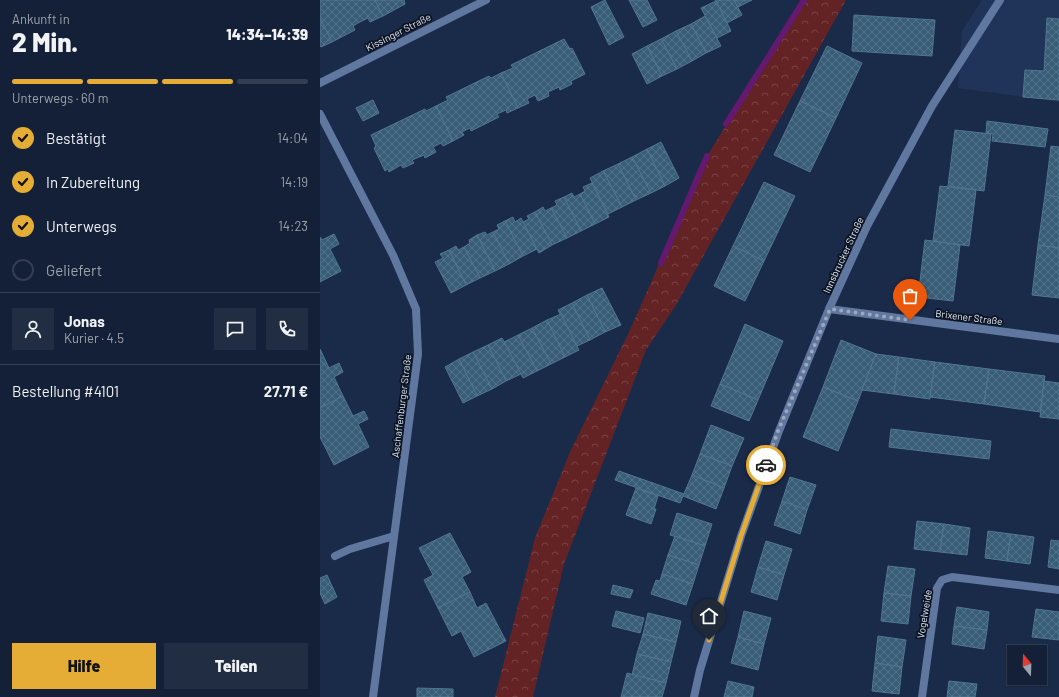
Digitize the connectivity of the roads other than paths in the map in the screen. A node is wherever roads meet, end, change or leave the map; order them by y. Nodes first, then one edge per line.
1 (486, 0) edge
2 (1000, 0) edge
3 (320, 83) edge
4 (320, 114) edge
5 (830, 309) junction
6 (1059, 339) edge
7 (394, 536) junction
8 (335, 556) dead end
9 (1059, 590) edge
10 (373, 697) edge
11 (694, 697) edge
12 (922, 697) edge

1 - 3 street, Kissinger Straße
2 - 5 street, Innsbrucker Straße
4 - 7 street, Aschaffenburger Straße
5 - 6 street, Brixener Straße
5 - 11 street, Innsbrucker Straße
7 - 8 street
7 - 10 street, Aschaffenburger Straße
9 - 12 street, Vogelweide

